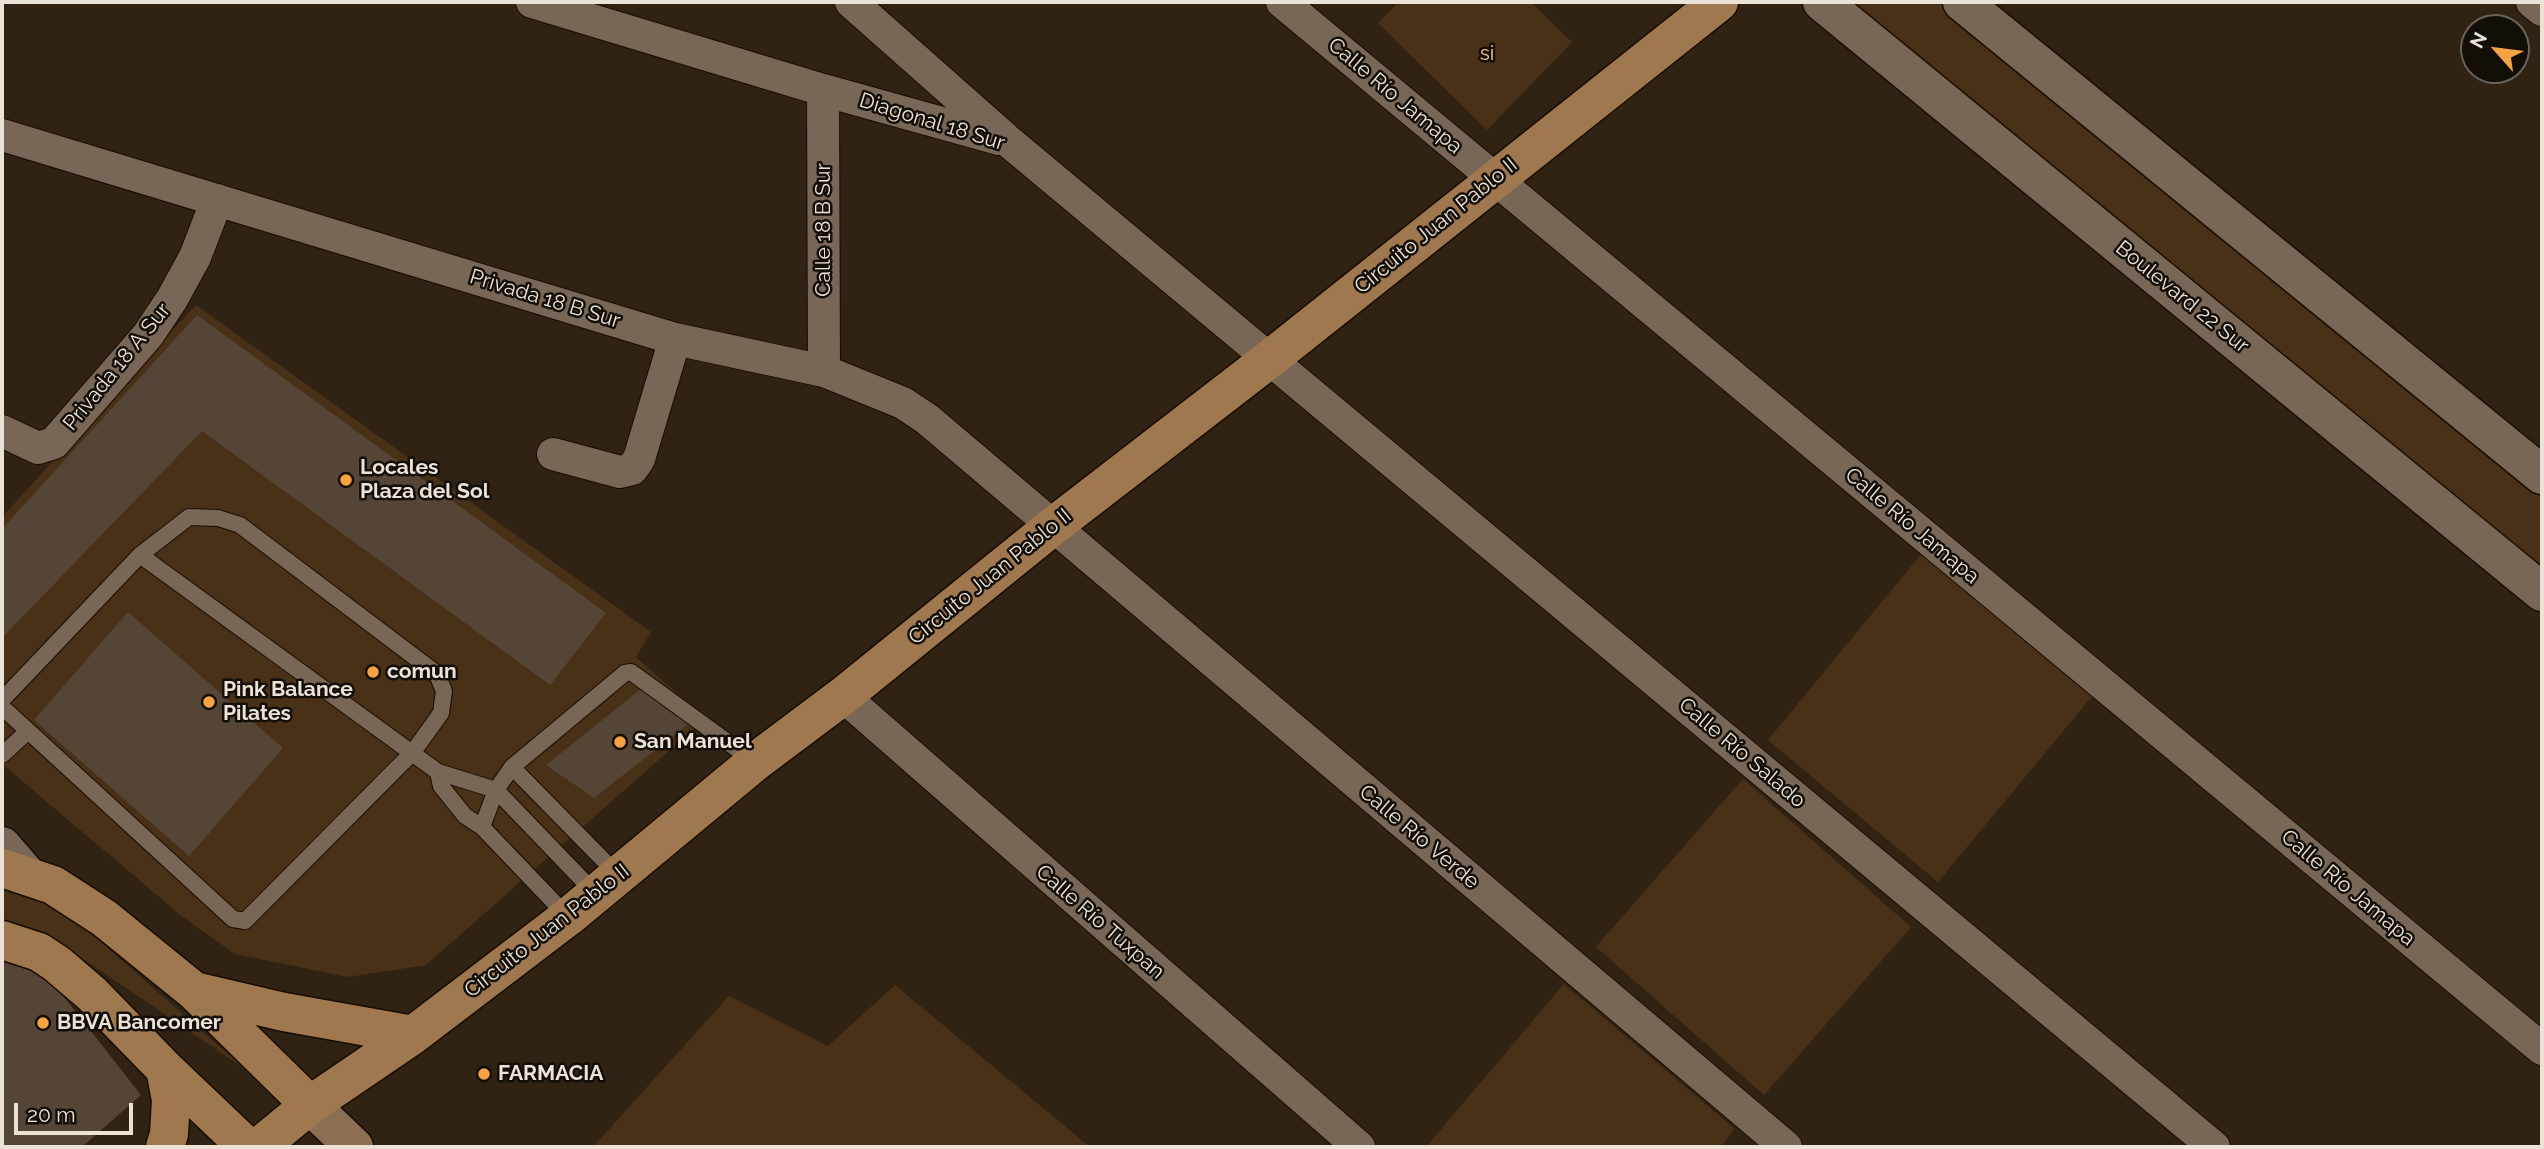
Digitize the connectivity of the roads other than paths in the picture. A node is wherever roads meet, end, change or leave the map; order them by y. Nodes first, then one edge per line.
1 (532, 2) edge
2 (851, 2) edge
3 (1282, 2) edge
4 (1719, 2) edge
5 (1822, 2) edge
6 (1962, 2) edge
7 (2532, 2) edge
8 (2542, 10) edge
9 (823, 90) junction
10 (2, 135) edge
11 (1007, 141) junction
12 (1495, 179) junction
13 (217, 200) junction
14 (675, 339) junction
15 (1271, 358) junction
16 (824, 371) junction
17 (2, 432) edge
18 (553, 454) dead end
19 (2542, 475) edge
20 (1052, 527) junction
21 (140, 555) junction
22 (2542, 592) edge
23 (843, 696) junction
24 (2, 700) edge
25 (2, 707) edge
26 (27, 732) junction
27 (413, 752) junction
28 (2, 755) edge
29 (755, 762) junction
30 (512, 767) junction
31 (438, 772) junction
32 (496, 790) junction
33 (482, 827) junction
34 (2, 846) edge
35 (15, 871) edge
36 (594, 895) junction
37 (2, 940) edge
38 (194, 991) junction
39 (413, 1035) junction
40 (2542, 1049) edge
41 (164, 1069) junction
42 (310, 1105) junction
43 (165, 1147) edge
44 (247, 1147) edge
45 (259, 1147) edge
46 (354, 1147) edge
47 (1359, 1147) edge
48 (1786, 1147) edge
49 (2214, 1147) edge

1 - 9 street, Diagonal 18 Sur
2 - 11 street
3 - 12 street, Calle Río Jamapa
4 - 12 main road, Circuito Juan Pablo II
5 - 22 street, Boulevard 22 Sur
6 - 19 street
7 - 8 street
9 - 11 street, Diagonal 18 Sur
9 - 16 street, Calle 18 B Sur
10 - 13 street, Privada 18 B Sur
11 - 15 street, Diagonal 18 Sur
12 - 15 main road, Circuito Juan Pablo II
12 - 40 street, Calle Río Jamapa
13 - 14 street, Privada 18 B Sur
13 - 17 street, Privada 18 A Sur
14 - 16 street, Privada 18 B Sur
14 - 18 street
15 - 20 main road, Circuito Juan Pablo II
15 - 49 street, Calle Río Salado
16 - 20 street, Privada 18 B Sur
20 - 23 main road, Circuito Juan Pablo II
20 - 48 street, Calle Río Verde
21 - 24 lane
21 - 27 lane
21 - 27 lane
23 - 29 main road, Circuito Juan Pablo II
23 - 47 street, Calle Río Tuxpan
25 - 26 lane
26 - 27 lane
26 - 28 lane
27 - 31 lane
29 - 30 lane
29 - 36 main road, Circuito Juan Pablo II
30 - 32 lane
30 - 36 lane
31 - 32 lane
31 - 33 lane
32 - 33 lane
32 - 36 lane
33 - 36 lane
34 - 35 street
35 - 38 main road
36 - 39 main road, Circuito Juan Pablo II
37 - 41 main road
38 - 39 main road
38 - 42 main road
39 - 42 main road, Circuito Juan Pablo II
41 - 43 main road
41 - 44 main road
42 - 45 main road, Circuito Juan Pablo II
42 - 46 main road

